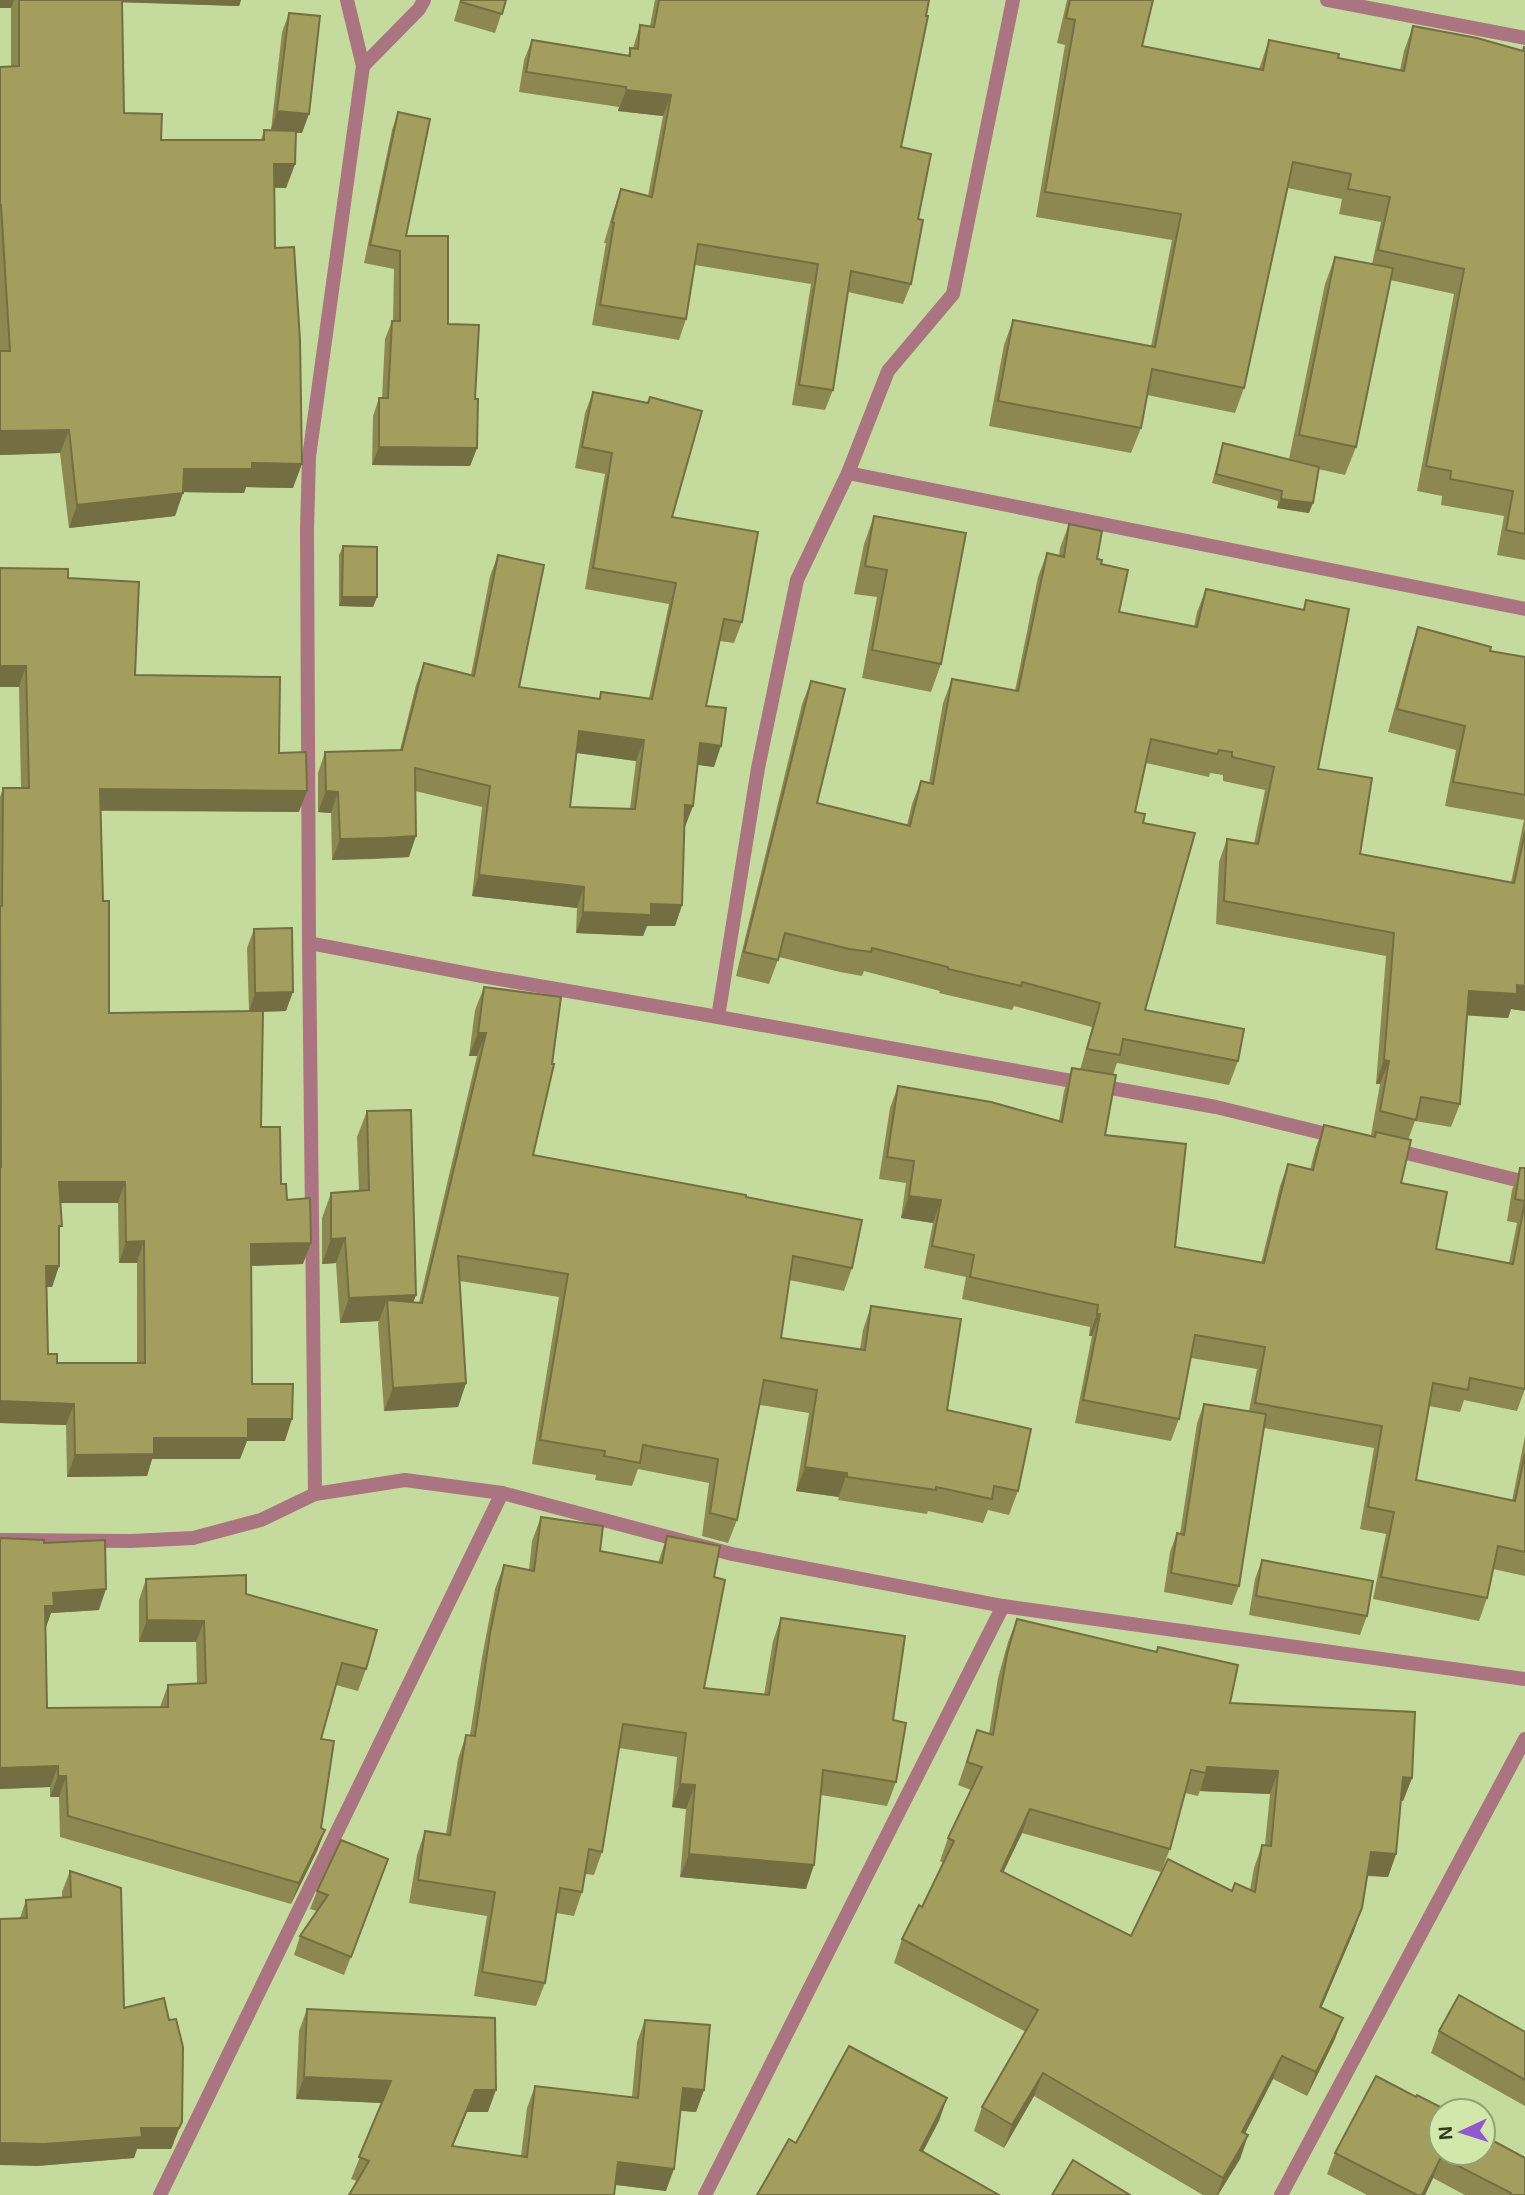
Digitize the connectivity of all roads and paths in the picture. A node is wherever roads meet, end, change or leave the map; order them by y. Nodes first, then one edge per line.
1 (347, 0) edge
2 (424, 0) edge
3 (1013, 0) edge
4 (1327, 0) edge
5 (1525, 38) edge
6 (363, 66) junction
7 (848, 472) junction
8 (1525, 609) edge
9 (309, 943) junction
10 (718, 1017) junction
11 (1350, 1140) edge
12 (1377, 1146) edge
13 (1525, 1182) edge
14 (502, 1493) junction
15 (315, 1494) junction
16 (0, 1540) edge
17 (1003, 1606) junction
18 (1525, 1679) edge
19 (1525, 1739) edge
20 (160, 2195) edge
21 (705, 2195) edge
22 (1281, 2195) edge

1 - 6 street
2 - 6 street
3 - 7 street
4 - 5 street
6 - 9 street
7 - 8 street
7 - 10 street
9 - 10 street
9 - 15 street
10 - 11 street
12 - 13 street
14 - 15 street
14 - 17 street
14 - 20 street
15 - 16 street
17 - 18 street
17 - 21 street
19 - 22 street

